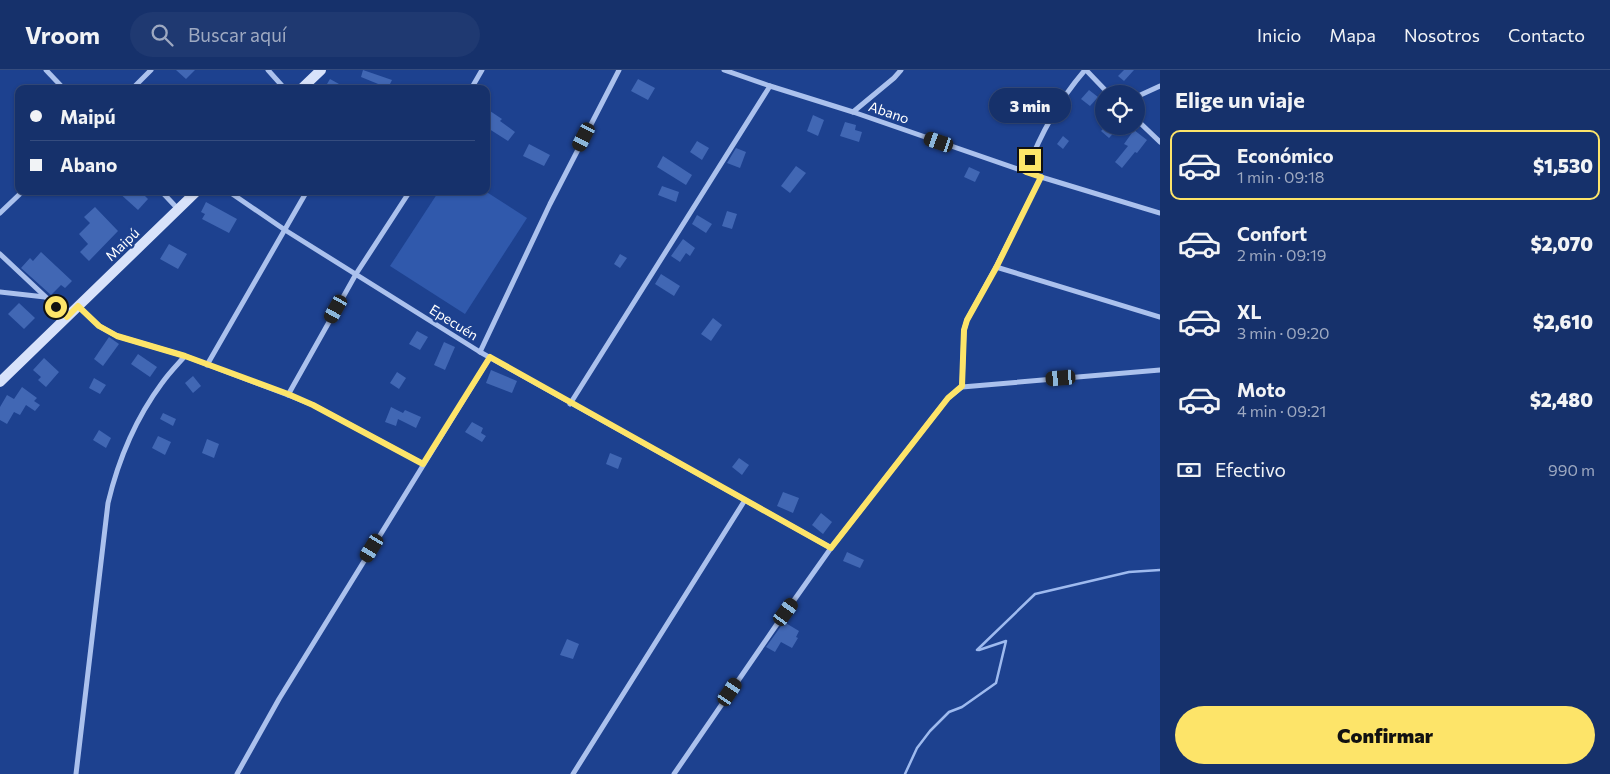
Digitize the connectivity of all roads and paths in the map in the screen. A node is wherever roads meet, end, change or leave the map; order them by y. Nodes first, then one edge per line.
1 (46, 70) edge
2 (151, 70) edge
3 (268, 70) edge
4 (321, 70) edge
5 (482, 70) edge
6 (619, 70) edge
7 (724, 70) edge
8 (901, 70) edge
9 (1086, 70) edge
10 (60, 85) edge
11 (136, 85) edge
12 (281, 85) edge
13 (305, 85) edge
14 (473, 85) edge
15 (1100, 85) edge
16 (770, 86) junction
17 (1160, 86) edge
18 (1145, 94) edge
19 (853, 112) junction
20 (1145, 128) edge
21 (1160, 142) edge
22 (1026, 172) junction
23 (1041, 177) junction
24 (19, 195) edge
25 (165, 195) edge
26 (192, 195) edge
27 (234, 195) edge
28 (305, 195) edge
29 (407, 195) edge
30 (178, 209) junction
31 (0, 213) edge
32 (1160, 213) edge
33 (285, 230) junction
34 (0, 254) edge
35 (996, 268) junction
36 (356, 274) junction
37 (0, 292) edge
38 (46, 297) junction
39 (78, 306) junction
40 (67, 317) junction
41 (1160, 317) edge
42 (480, 352) junction
43 (185, 356) junction
44 (490, 357) junction
45 (207, 364) junction
46 (1160, 370) edge
47 (0, 382) edge
48 (962, 386) junction
49 (288, 394) junction
50 (570, 404) junction
51 (423, 464) junction
52 (745, 500) junction
53 (831, 548) junction
54 (76, 774) edge
55 (237, 774) edge
56 (573, 774) edge
57 (674, 774) edge

1 - 10 street
2 - 11 street
3 - 12 street
4 - 13 main road
5 - 14 street
6 - 42 street
7 - 16 street, Abano
8 - 19 street
9 - 15 street
9 - 22 street
16 - 19 street, Abano
16 - 50 street
17 - 18 street
19 - 22 street, Abano
20 - 21 street
22 - 23 street, Abano
23 - 32 street, Abano
23 - 35 street
24 - 31 street
25 - 30 street
26 - 30 main road, Maipú
27 - 33 street, Epecuén
28 - 33 street
29 - 36 street
30 - 39 main road, Maipú
33 - 36 street, Epecuén
33 - 45 street
34 - 38 street
35 - 41 street
35 - 48 street
36 - 42 street, Epecuén
36 - 49 street
37 - 38 street
38 - 40 street
39 - 40 main road, Maipú
39 - 43 street
40 - 47 main road, Maipú
42 - 44 street, Epecuén
43 - 45 street
43 - 54 street
44 - 50 street, Epecuén
44 - 51 street
45 - 49 street
46 - 48 street
48 - 53 street
49 - 51 street
50 - 52 street, Epecuén
51 - 55 street
52 - 53 street, Epecuén
52 - 56 street
53 - 57 street

